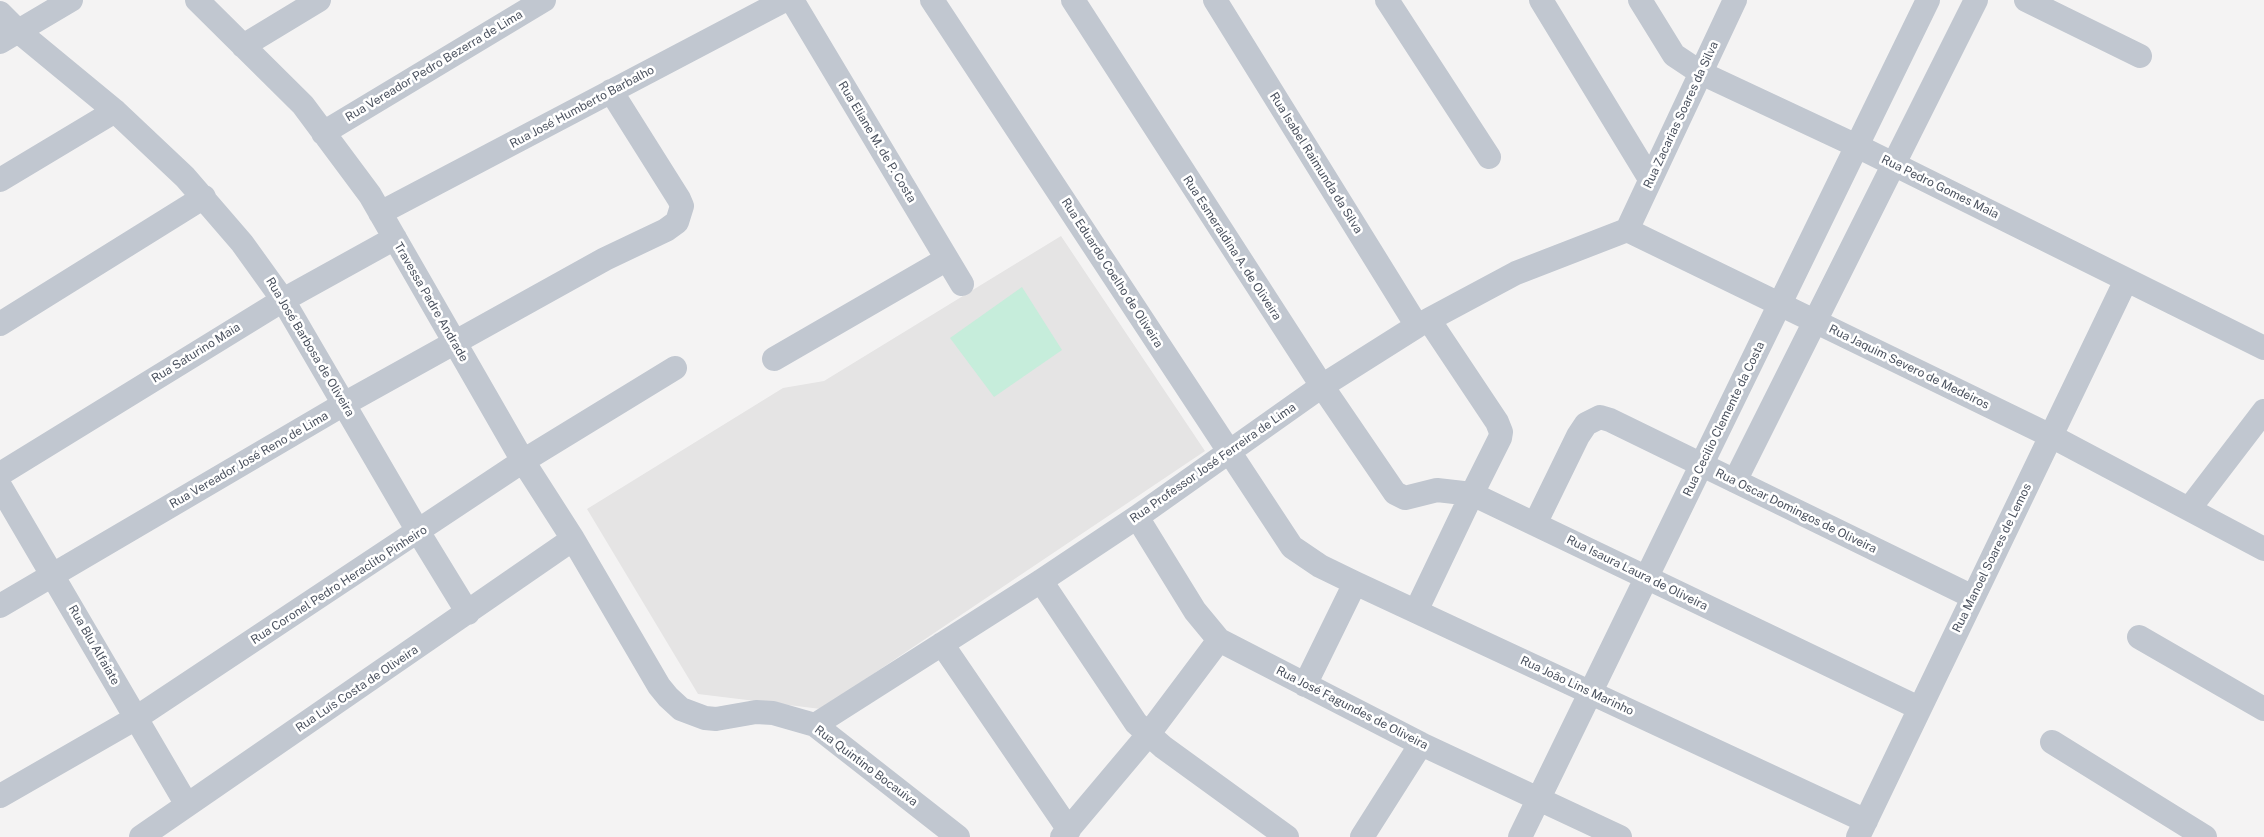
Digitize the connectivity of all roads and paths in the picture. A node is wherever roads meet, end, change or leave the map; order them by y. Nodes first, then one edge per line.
1 (71, 0) edge
2 (197, 0) edge
3 (319, 0) edge
4 (544, 0) edge
5 (784, 0) edge
6 (792, 0) edge
7 (932, 0) edge
8 (1073, 0) edge
9 (1215, 0) edge
10 (1388, 0) edge
11 (1541, 0) edge
12 (1640, 0) edge
13 (1735, 0) edge
14 (1928, 0) edge
15 (1976, 0) edge
16 (2026, 0) edge
17 (0, 13) edge
18 (9, 36) edge
19 (244, 46) junction
20 (2140, 56) dead end
21 (1701, 73) junction
22 (611, 91) junction
23 (115, 111) junction
24 (323, 133) junction
25 (1857, 146) junction
26 (1489, 157) dead end
27 (1894, 164) junction
28 (1650, 179) junction
29 (0, 180) edge
30 (204, 197) junction
31 (380, 213) junction
32 (1627, 230) junction
33 (395, 238) junction
34 (947, 258) junction
35 (2126, 280) junction
36 (962, 284) dead end
37 (283, 300) junction
38 (1780, 304) junction
39 (1815, 322) junction
40 (1423, 323) junction
41 (0, 324) edge
42 (454, 342) junction
43 (2264, 348) edge
44 (774, 359) dead end
45 (675, 368) dead end
46 (1322, 386) junction
47 (344, 404) junction
48 (2264, 411) edge
49 (2051, 436) junction
50 (1229, 451) junction
51 (523, 461) junction
52 (1702, 465) junction
53 (0, 474) edge
54 (1735, 481) junction
55 (0, 486) edge
56 (1395, 493) joint
57 (1472, 494) junction
58 (2189, 508) junction
59 (1137, 517) junction
60 (1535, 524) junction
61 (418, 533) junction
62 (572, 539) junction
63 (1292, 546) joint
64 (2264, 549) edge
65 (53, 574) junction
66 (1647, 578) junction
67 (1041, 581) junction
68 (1355, 583) junction
69 (1973, 597) junction
70 (0, 606) edge
71 (1416, 611) junction
72 (468, 612) junction
73 (628, 632) joint
74 (2139, 637) dead end
75 (1219, 640) junction
76 (942, 644) junction
77 (1305, 685) junction
78 (1591, 692) junction
79 (1919, 708) junction
80 (2264, 710) edge
81 (136, 718) junction
82 (815, 725) junction
83 (1147, 736) junction
84 (2052, 742) dead end
85 (1421, 744) junction
86 (0, 796) edge
87 (1538, 798) junction
88 (187, 805) junction
89 (1862, 829) edge
90 (1065, 833) edge
91 (141, 837) edge
92 (958, 837) edge
93 (1287, 837) edge
94 (1362, 837) edge
95 (1520, 837) edge
96 (1620, 837) edge
97 (2205, 837) edge

1 - 18 street
2 - 19 street, Travessa Padre Andrade
3 - 19 street
4 - 24 street, Rua Vereador Pedro Bezerra de Lima
5 - 22 street, Rua José Humberto Barbalho
6 - 34 street, Rua Eliane M. de P. Costa
7 - 50 street, Rua Eduardo Coelho de Oliveira
8 - 46 street, Rua Esmeraldina A. de Oliveira
9 - 40 street, Rua Isabel Raimunda da Silva
10 - 26 street
11 - 28 street
12 - 21 street, Rua Pedro Gomes Maia
13 - 21 street, Rua Zacarias Soares da Silva
14 - 25 street, Rua Cecilio Clemente da Costa
15 - 27 street
16 - 20 street
17 - 18 street, Rua José Barbosa de Oliveira
18 - 23 street, Rua José Barbosa de Oliveira
19 - 24 street, Travessa Padre Andrade
21 - 25 street, Rua Pedro Gomes Maia
21 - 28 street, Rua Zacarias Soares da Silva
22 - 31 street, Rua José Humberto Barbalho
22 - 42 street, Rua Vereador José Reno de Lima
23 - 29 street
23 - 30 street, Rua José Barbosa de Oliveira
24 - 31 street, Travessa Padre Andrade
25 - 27 street, Rua Pedro Gomes Maia
25 - 38 street, Rua Cecilio Clemente da Costa
27 - 35 street, Rua Pedro Gomes Maia
27 - 39 street
28 - 32 street, Rua Zacarias Soares da Silva
30 - 37 street, Rua José Barbosa de Oliveira
30 - 41 street
31 - 33 street, Travessa Padre Andrade
32 - 38 street, Rua Jaquim Severo de Medeiros
32 - 40 street, Rua Professor José Ferreira de Lima
33 - 37 street, Rua Saturino Maia
33 - 42 street, Travessa Padre Andrade
34 - 36 street, Rua Eliane M. de P. Costa
34 - 44 street
35 - 43 street, Rua Pedro Gomes Maia
35 - 49 street, Rua Manoel Soares de Lemos
37 - 47 street, Rua José Barbosa de Oliveira
37 - 53 street, Rua Saturino Maia
38 - 39 street, Rua Jaquim Severo de Medeiros
38 - 52 street, Rua Cecilio Clemente da Costa
39 - 49 street, Rua Jaquim Severo de Medeiros
39 - 54 street
40 - 46 street, Rua Professor José Ferreira de Lima
40 - 57 street, Rua Isabel Raimunda da Silva
42 - 47 street, Rua Vereador José Reno de Lima
42 - 51 street, Travessa Padre Andrade
45 - 51 street, Rua Coronel Pedro Heraclito Pinheiro
46 - 50 street, Rua Professor José Ferreira de Lima
46 - 56 street, Rua Esmeraldina A. de Oliveira
47 - 61 street, Rua José Barbosa de Oliveira
47 - 65 street, Rua Vereador José Reno de Lima
48 - 58 street
49 - 58 street, Rua Jaquim Severo de Medeiros
49 - 69 street, Rua Manoel Soares de Lemos
50 - 59 street, Rua Professor José Ferreira de Lima
50 - 63 street, Rua Eduardo Coelho de Oliveira
51 - 61 street, Rua Coronel Pedro Heraclito Pinheiro
51 - 62 street, Travessa Padre Andrade
52 - 54 street, Rua Oscar Domingos de Oliveira
52 - 60 street, Rua Oscar Domingos de Oliveira
52 - 66 street, Rua Cecilio Clemente da Costa
54 - 69 street, Rua Oscar Domingos de Oliveira
55 - 65 street, Rua Blu Alfaiate
56 - 57 street, Rua Isaura Laura de Oliveira
57 - 60 street, Rua Isaura Laura de Oliveira
57 - 71 street
58 - 64 street, Rua Jaquim Severo de Medeiros
59 - 67 street, Rua Professor José Ferreira de Lima
59 - 75 street, Rua José Fagundes de Oliveira
60 - 66 street, Rua Isaura Laura de Oliveira
61 - 72 street, Rua José Barbosa de Oliveira
61 - 81 street, Rua Coronel Pedro Heraclito Pinheiro
62 - 72 street, Rua Luís Costa de Oliveira
62 - 73 street, Travessa Padre Andrade
63 - 68 street, Rua João Lins Marinho
65 - 70 street, Rua Vereador José Reno de Lima
65 - 81 street, Rua Blu Alfaiate
66 - 78 street, Rua Cecilio Clemente da Costa
66 - 79 street, Rua Isaura Laura de Oliveira
67 - 76 street, Rua Professor José Ferreira de Lima
67 - 83 street
68 - 71 street, Rua João Lins Marinho
68 - 77 street
69 - 79 street, Rua Manoel Soares de Lemos
71 - 78 street, Rua João Lins Marinho
72 - 88 street, Rua Luís Costa de Oliveira
73 - 82 street, Rua Quintino Bocauiva
74 - 80 street
75 - 77 street, Rua José Fagundes de Oliveira
75 - 83 street
76 - 82 street, Rua Professor José Ferreira de Lima
76 - 90 street
77 - 85 street, Rua José Fagundes de Oliveira
78 - 87 street, Rua Cecilio Clemente da Costa
78 - 89 street, Rua João Lins Marinho
79 - 89 street, Rua Manoel Soares de Lemos
81 - 86 street, Rua Coronel Pedro Heraclito Pinheiro
81 - 88 street, Rua Blu Alfaiate
82 - 92 street, Rua Quintino Bocauiva
83 - 90 street
83 - 93 street
84 - 97 street
85 - 87 street, Rua José Fagundes de Oliveira
85 - 94 street
87 - 95 street, Rua Cecilio Clemente da Costa
87 - 96 street, Rua José Fagundes de Oliveira
88 - 91 street, Rua Luís Costa de Oliveira

